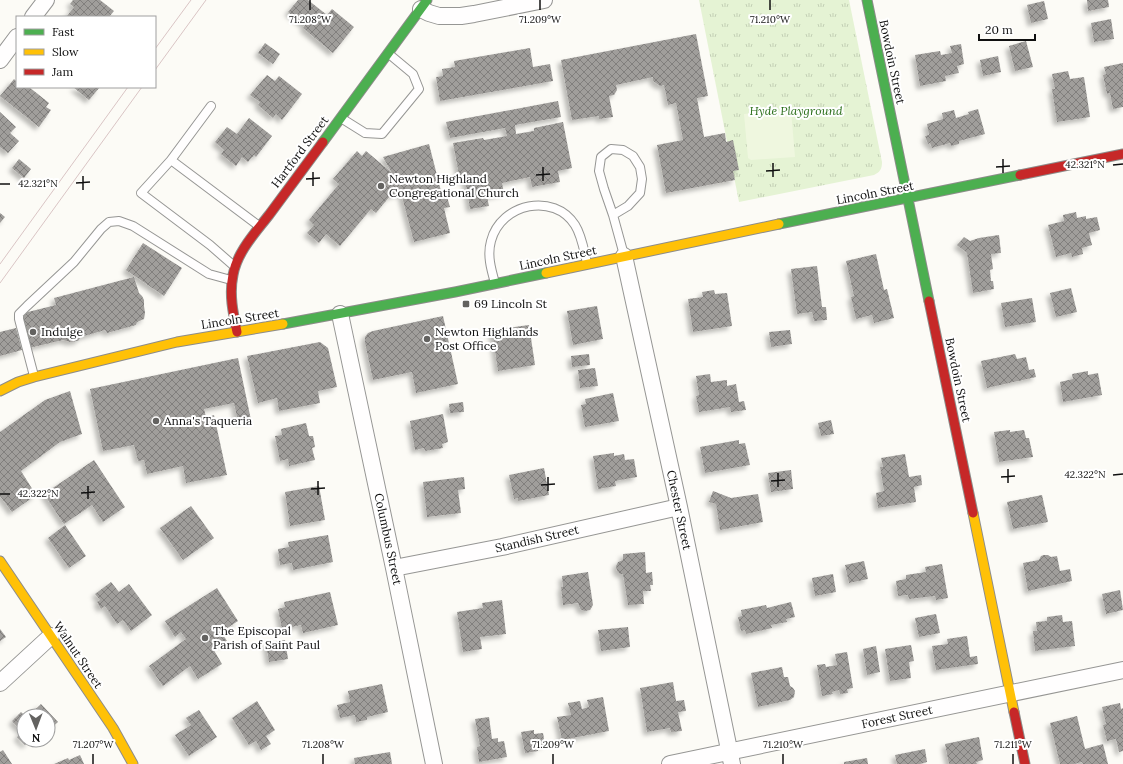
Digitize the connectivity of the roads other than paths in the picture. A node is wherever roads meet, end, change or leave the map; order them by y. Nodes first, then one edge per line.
1 (46, 0) edge
2 (544, 0) edge
3 (867, 0) edge
4 (424, 4) edge
5 (34, 16) edge
6 (16, 38) edge
7 (388, 54) junction
8 (0, 60) edge
9 (212, 106) dead end
10 (341, 117) junction
11 (1123, 154) edge
12 (171, 160) junction
13 (908, 198) junction
14 (613, 215) junction
15 (260, 227) junction
16 (624, 256) junction
17 (587, 264) junction
18 (235, 267) junction
19 (232, 280) junction
20 (495, 284) junction
21 (340, 314) junction
22 (237, 332) junction
23 (34, 376) junction
24 (0, 391) edge
25 (679, 507) junction
26 (0, 561) edge
27 (394, 568) junction
28 (51, 636) junction
29 (1123, 670) edge
30 (0, 683) edge
31 (1011, 693) junction
32 (731, 758) edge
33 (133, 764) edge
34 (434, 764) edge
35 (670, 764) edge
36 (1025, 764) edge

1 - 5 street
2 - 4 street
3 - 13 street, Bowdoin Street
4 - 7 street, Hartford Street
6 - 8 street
7 - 10 street, Hartford Street
7 - 10 lane
9 - 12 lane
10 - 15 street, Hartford Street
11 - 13 street, Lincoln Street
12 - 15 lane
12 - 18 lane
13 - 16 street, Lincoln Street
13 - 31 street, Bowdoin Street
14 - 14 lane
14 - 16 lane
15 - 18 street, Hartford Street
16 - 17 street, Lincoln Street
16 - 25 street, Chester Street
17 - 20 street, Lincoln Street
17 - 20 lane
18 - 19 street, Hartford Street
19 - 22 street, Hartford Street
19 - 23 lane
20 - 21 street, Lincoln Street
21 - 22 street, Lincoln Street
21 - 27 street, Columbus Street
22 - 23 street, Lincoln Street
23 - 24 street, Lincoln Street
25 - 27 street, Standish Street
25 - 32 street, Chester Street
26 - 28 street, Walnut Street
27 - 34 street, Columbus Street
28 - 30 street
28 - 33 street, Walnut Street
29 - 31 street, Forest Street
31 - 32 street, Forest Street
31 - 36 street, Bowdoin Street
32 - 35 street, Forest Street

